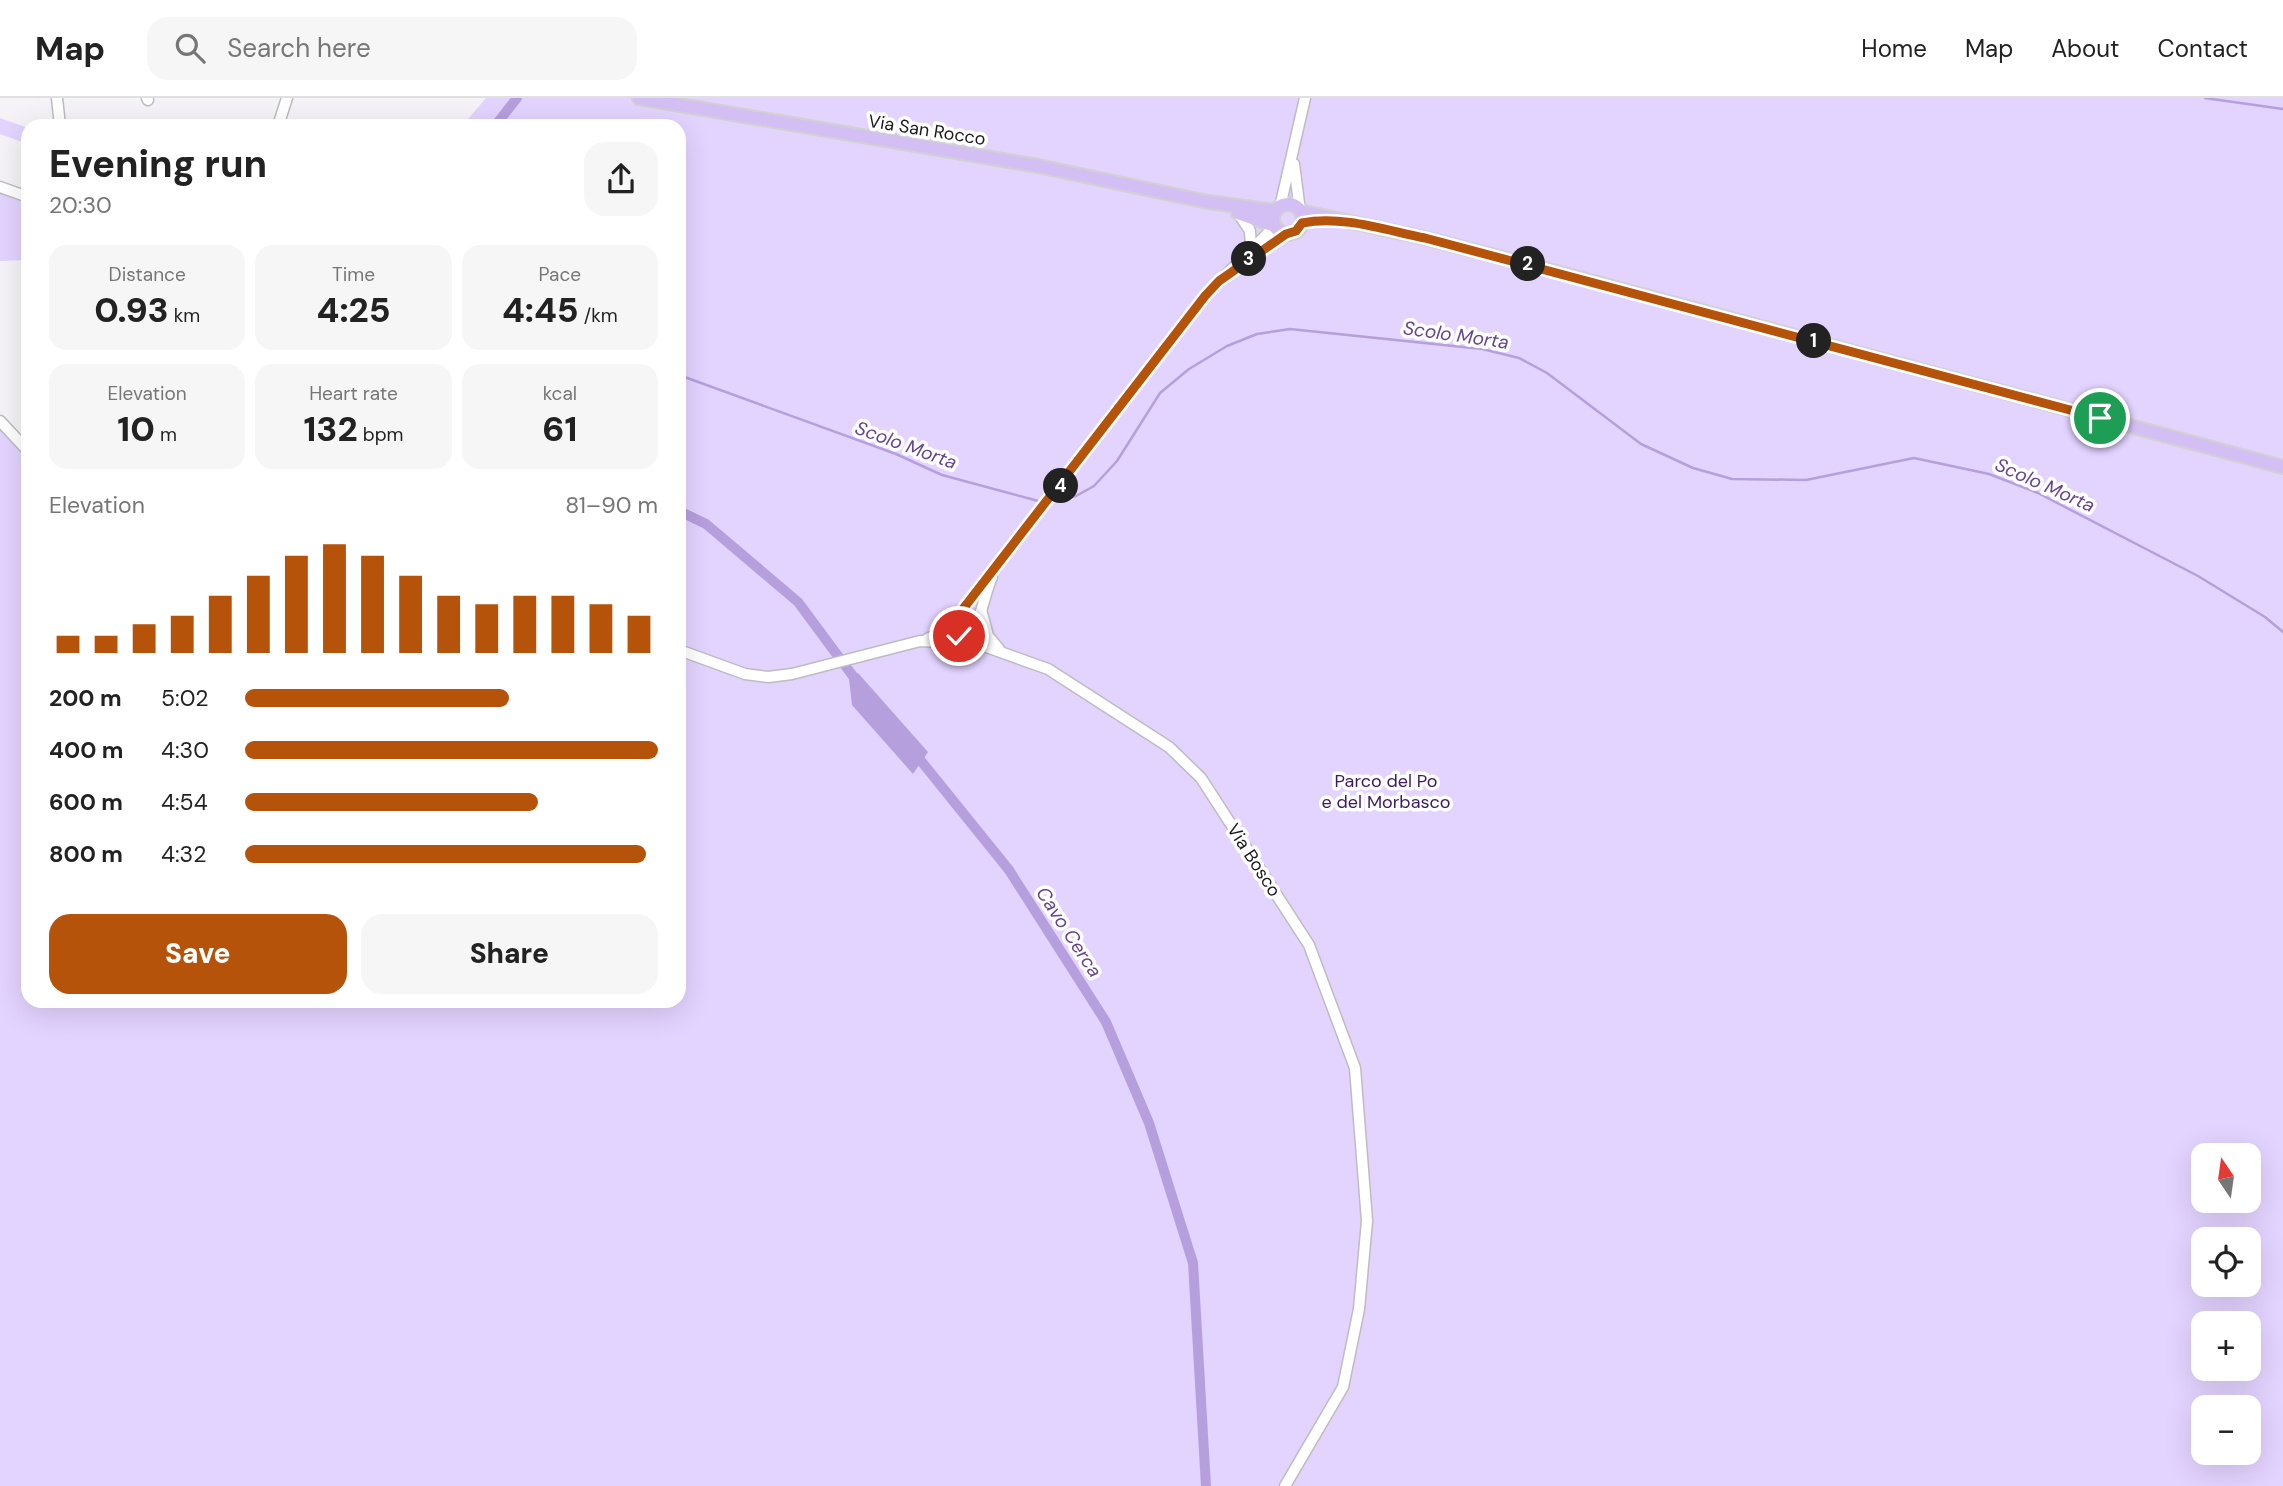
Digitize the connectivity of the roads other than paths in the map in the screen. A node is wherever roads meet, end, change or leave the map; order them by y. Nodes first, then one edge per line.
1 (57, 98) edge
2 (288, 98) edge
3 (639, 98) edge
4 (1305, 98) edge
5 (59, 119) edge
6 (280, 119) edge
7 (1293, 153) junction
8 (0, 187) edge
9 (21, 194) edge
10 (1208, 202) junction
11 (1278, 209) junction
12 (1238, 213) junction
13 (1301, 217) junction
14 (1275, 226) junction
15 (1286, 234) junction
16 (1251, 249) junction
17 (1219, 281) junction
18 (0, 421) edge
19 (21, 443) edge
20 (2283, 467) edge
21 (996, 568) junction
22 (982, 613) junction
23 (956, 618) junction
24 (920, 641) junction
25 (963, 643) junction
26 (1001, 650) junction
27 (686, 653) edge
28 (1285, 1486) edge

1 - 5 street
2 - 6 street
3 - 10 main road, Via San Rocco
4 - 7 street
7 - 11 street
7 - 13 street
8 - 9 street
10 - 11 main road, Via San Rocco
10 - 12 street, Via San Rocco
11 - 13 main road
11 - 14 main road
12 - 14 main road, Via San Rocco
12 - 16 street
13 - 15 main road
13 - 20 main road
14 - 15 main road
14 - 16 street
15 - 17 street
16 - 17 street
17 - 21 street
18 - 19 street
21 - 22 street
21 - 23 street
22 - 25 street
22 - 26 street
23 - 24 street
23 - 25 street
24 - 25 street, Via Bosco
24 - 27 street, Via Bosco
25 - 26 street, Via Bosco
26 - 28 street, Via Bosco

